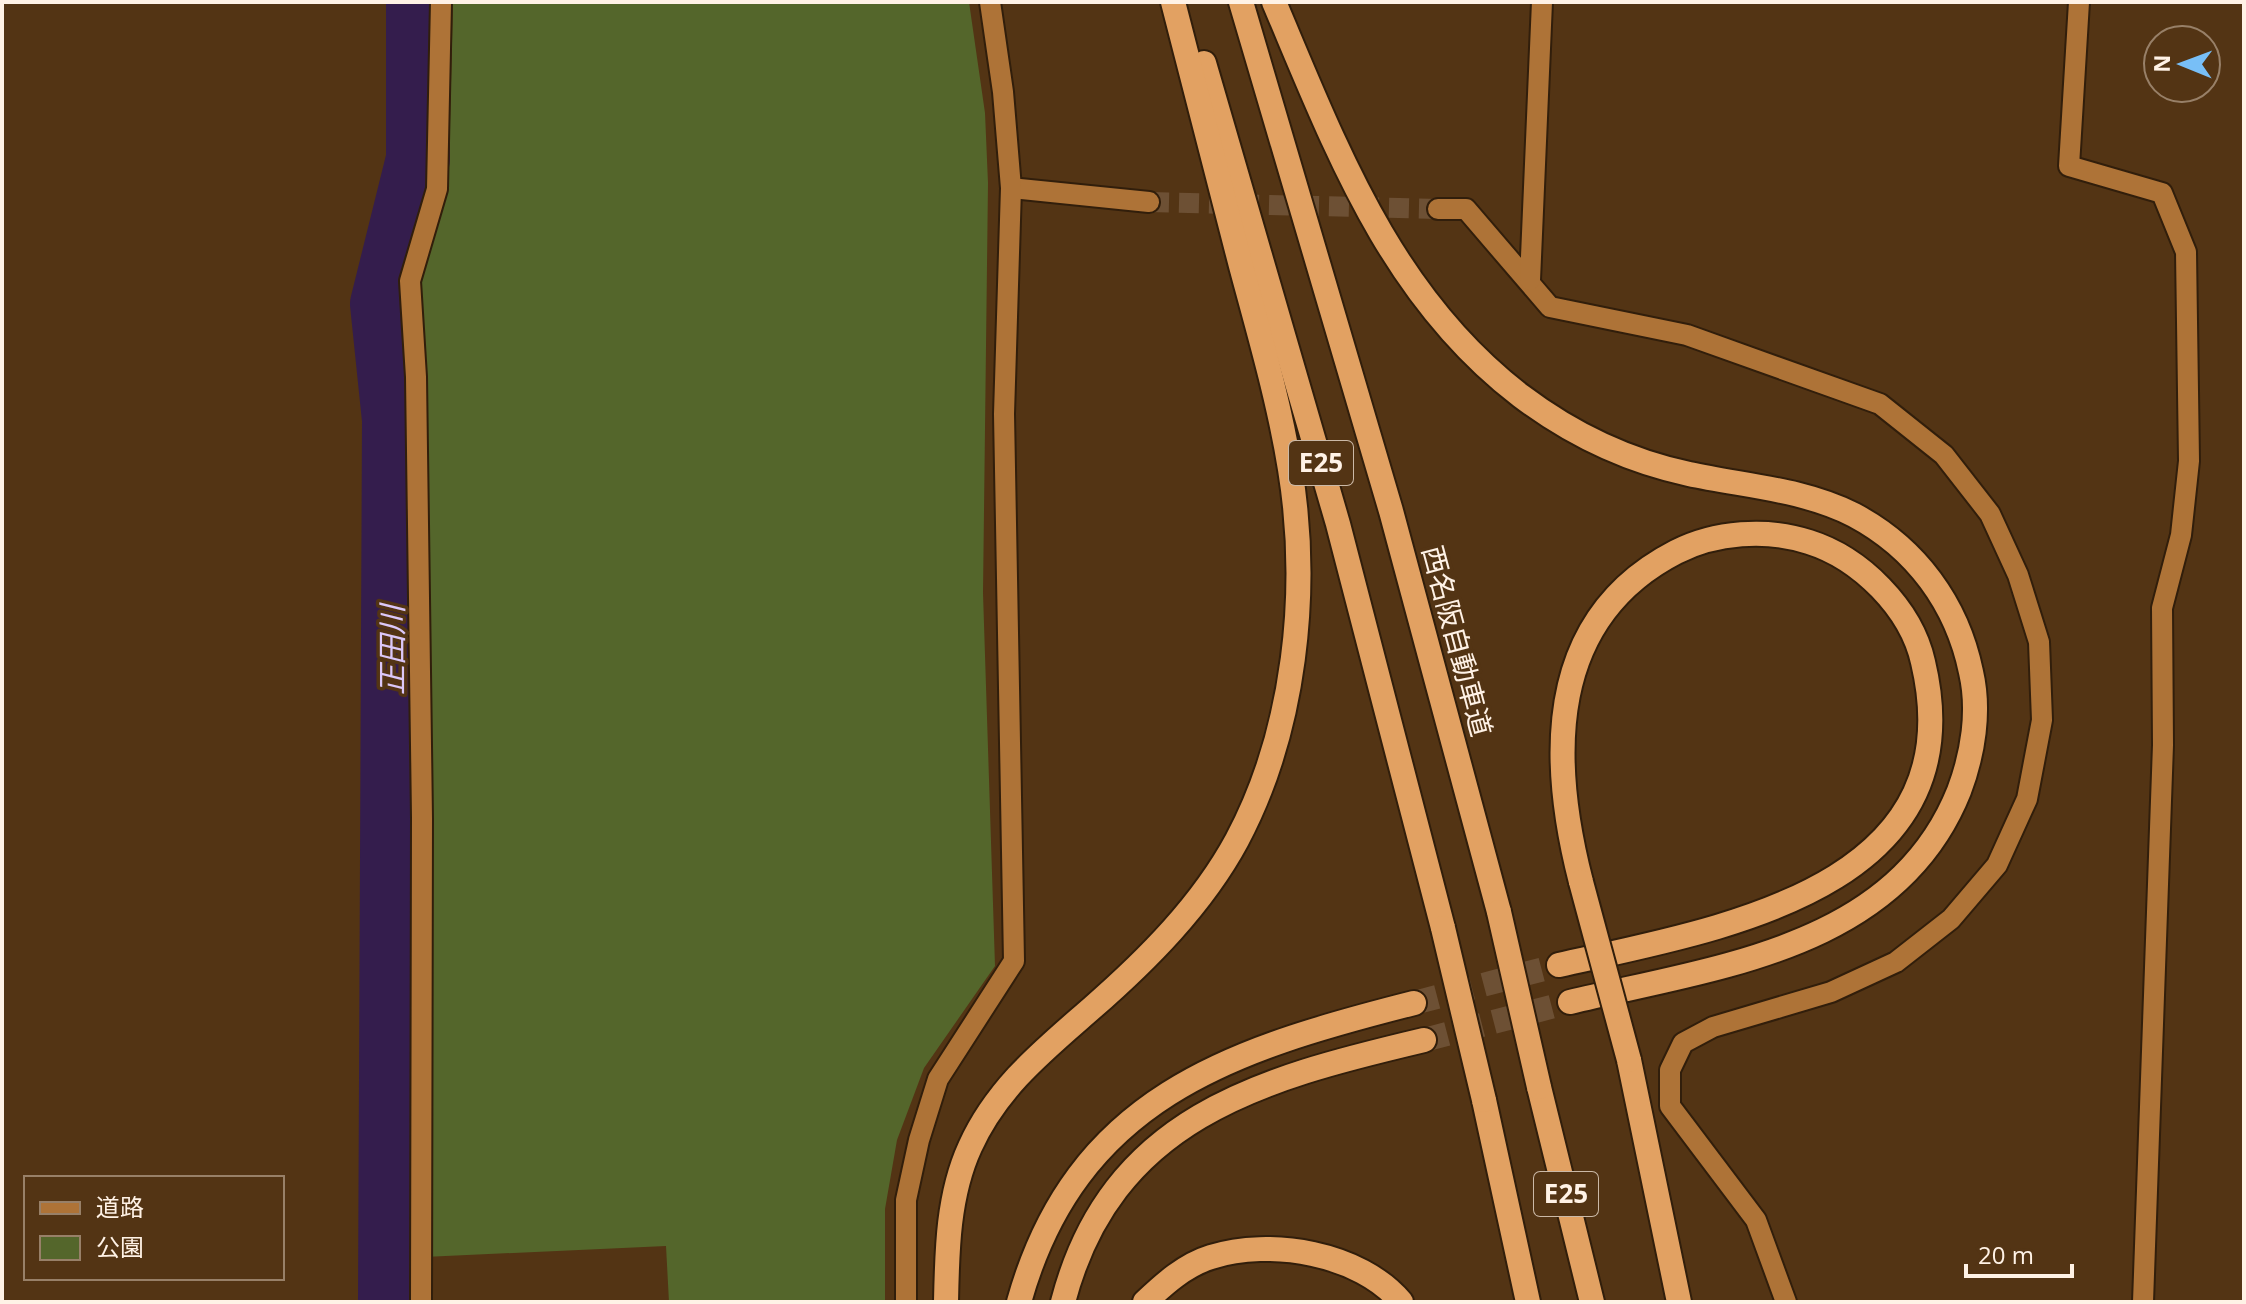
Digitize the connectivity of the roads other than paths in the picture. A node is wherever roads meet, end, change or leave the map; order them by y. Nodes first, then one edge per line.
1 (441, 2) edge
2 (990, 2) edge
3 (1173, 2) edge
4 (1185, 2) edge
5 (1241, 2) edge
6 (1274, 2) edge
7 (1542, 2) edge
8 (2079, 2) edge
9 (1011, 188) junction
10 (1149, 202) tunnel mouth
11 (1438, 209) tunnel mouth
12 (1530, 280) junction
13 (1559, 965) tunnel mouth
14 (1570, 1002) tunnel mouth
15 (1414, 1003) tunnel mouth
16 (1424, 1040) tunnel mouth
17 (421, 1302) edge
18 (906, 1302) edge
19 (946, 1302) edge
20 (1019, 1302) edge
21 (1063, 1302) edge
22 (1145, 1302) edge
23 (1401, 1302) edge
24 (1528, 1302) edge
25 (1592, 1302) edge
26 (1679, 1302) edge
27 (1786, 1302) edge
28 (2143, 1302) edge

1 - 17 street
2 - 9 street
3 - 19 highway
4 - 24 highway, E25, bridge
5 - 25 highway, 西名阪自動車道 / E25, bridge
6 - 14 highway
7 - 12 street
8 - 28 street
9 - 10 street
9 - 18 street
11 - 12 street
12 - 27 street
13 - 26 highway, bridge
15 - 20 highway
16 - 21 highway
22 - 23 highway

